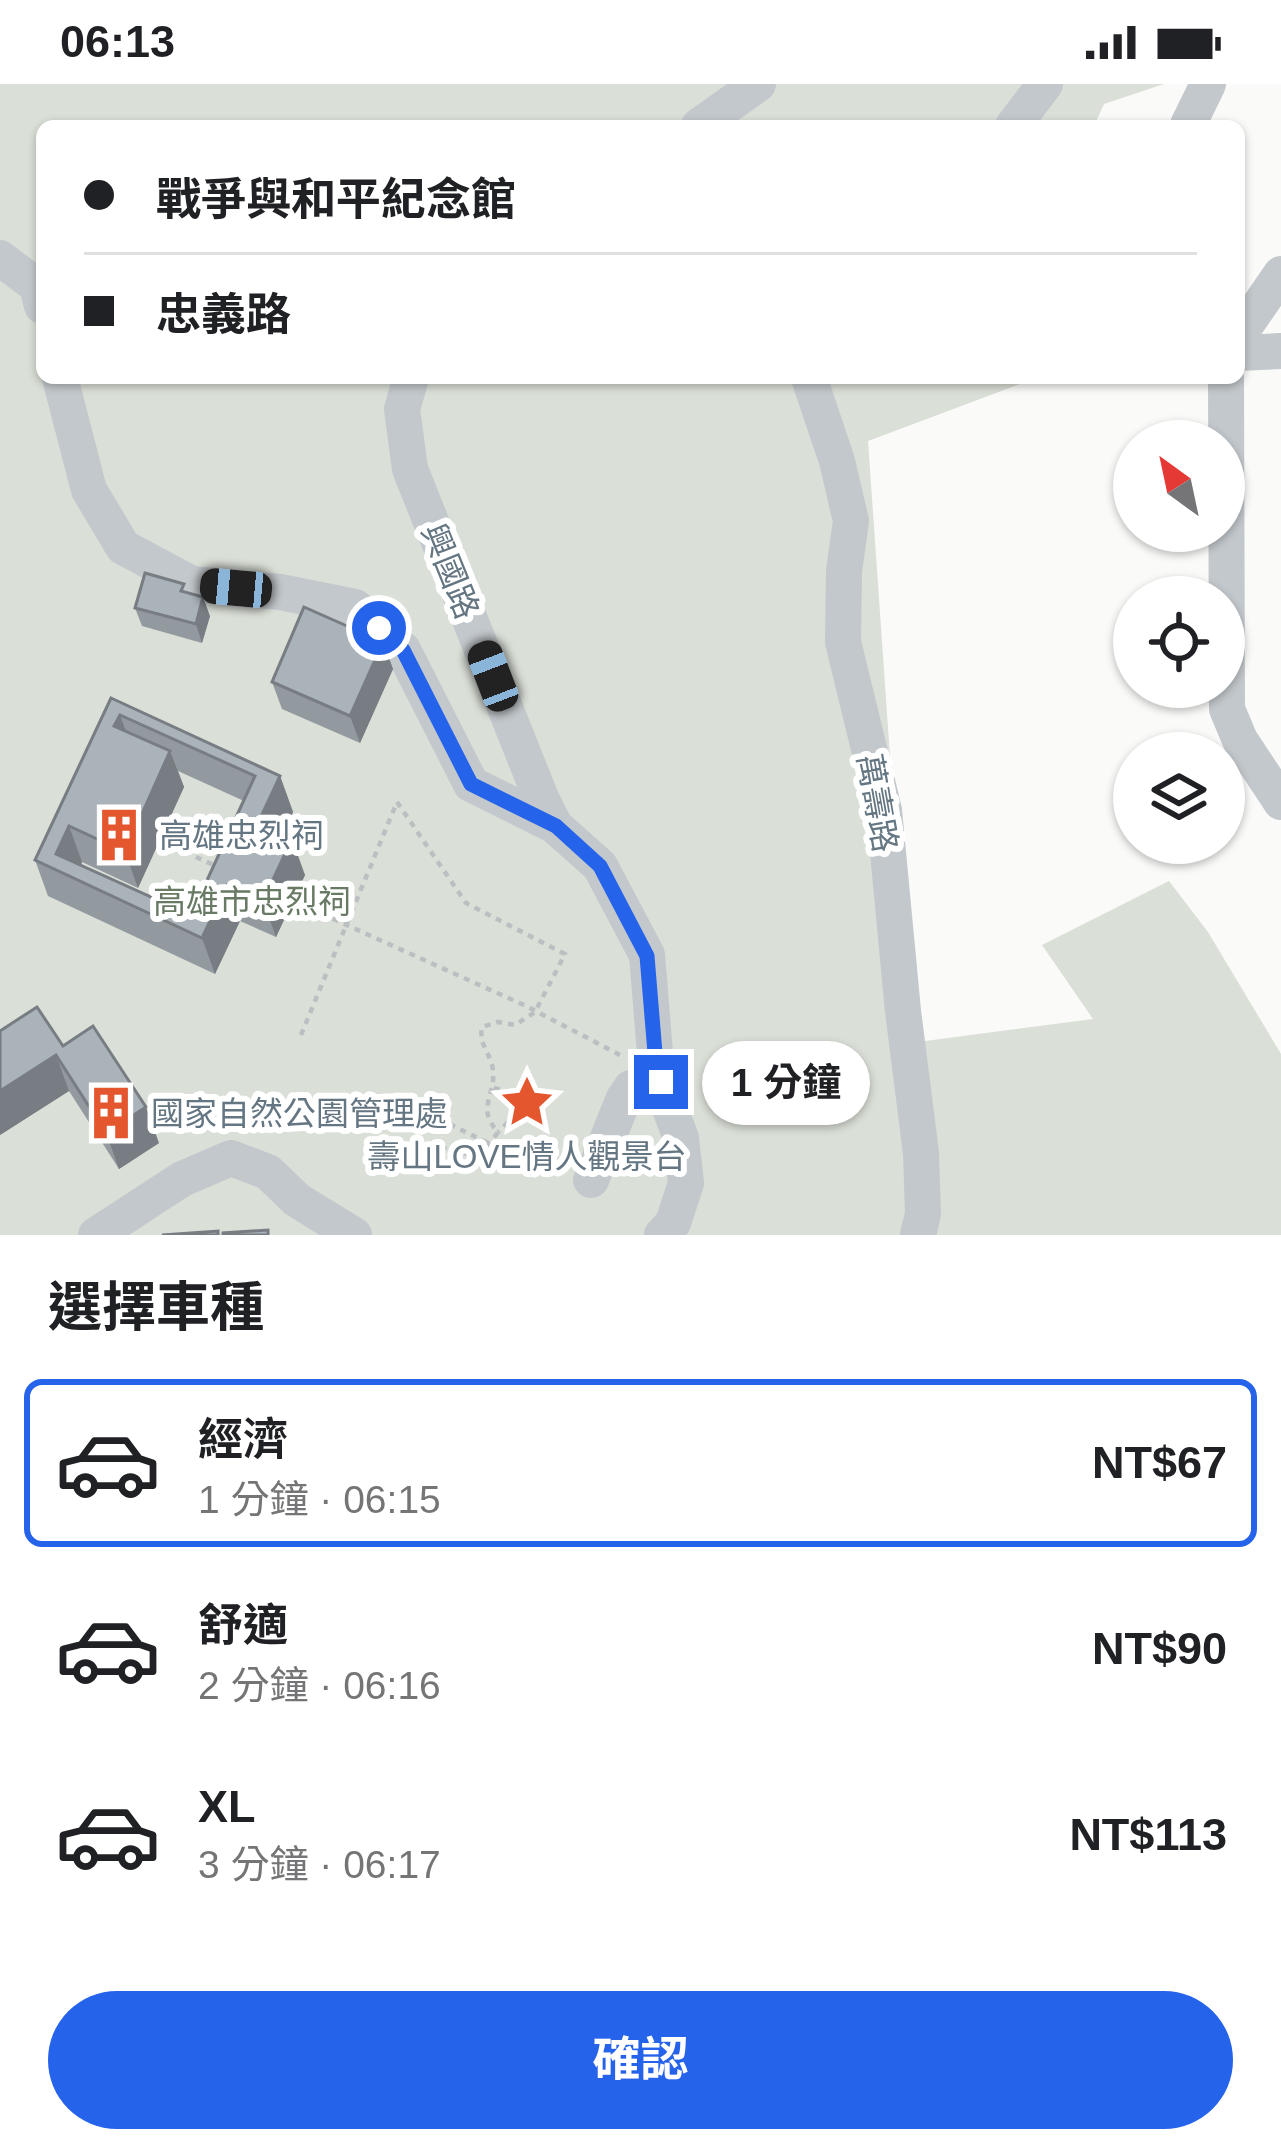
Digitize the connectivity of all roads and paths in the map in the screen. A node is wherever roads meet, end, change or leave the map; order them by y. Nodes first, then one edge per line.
1 (758, 84) edge
2 (1045, 84) edge
3 (1208, 84) edge
4 (707, 120) edge
5 (1018, 120) edge
6 (1190, 120) edge
7 (0, 258) edge
8 (1281, 274) edge
9 (36, 285) edge
10 (1245, 326) edge
11 (1281, 351) edge
12 (1245, 353) edge
13 (62, 384) edge
14 (409, 384) edge
15 (811, 384) edge
16 (1226, 384) edge
17 (1281, 802) edge
18 (556, 826) junction
19 (174, 847) dead end
20 (217, 866) edge
21 (282, 896) edge
22 (346, 925) junction
23 (535, 1012) junction
24 (301, 1035) dead end
25 (620, 1055) dead end
26 (661, 1082) junction
27 (494, 1088) junction
28 (415, 1130) dead end
29 (498, 1132) junction
30 (490, 1144) junction
31 (444, 1148) dead end
32 (591, 1180) dead end
33 (96, 1235) edge
34 (354, 1235) edge
35 (662, 1235) edge
36 (918, 1235) edge

1 - 4 lane
2 - 5 lane
3 - 6 lane
7 - 9 lane
8 - 10 lane
11 - 12 lane
13 - 18 lane
14 - 18 lane, 興國路
15 - 36 lane, 萬壽路
16 - 17 lane
18 - 26 lane
19 - 20 path
21 - 22 path
22 - 23 path
22 - 23 path
22 - 24 path
23 - 25 path
23 - 27 path
26 - 32 lane
26 - 35 lane
27 - 29 path
27 - 29 path
28 - 30 path
29 - 30 path
30 - 31 path
33 - 34 lane

